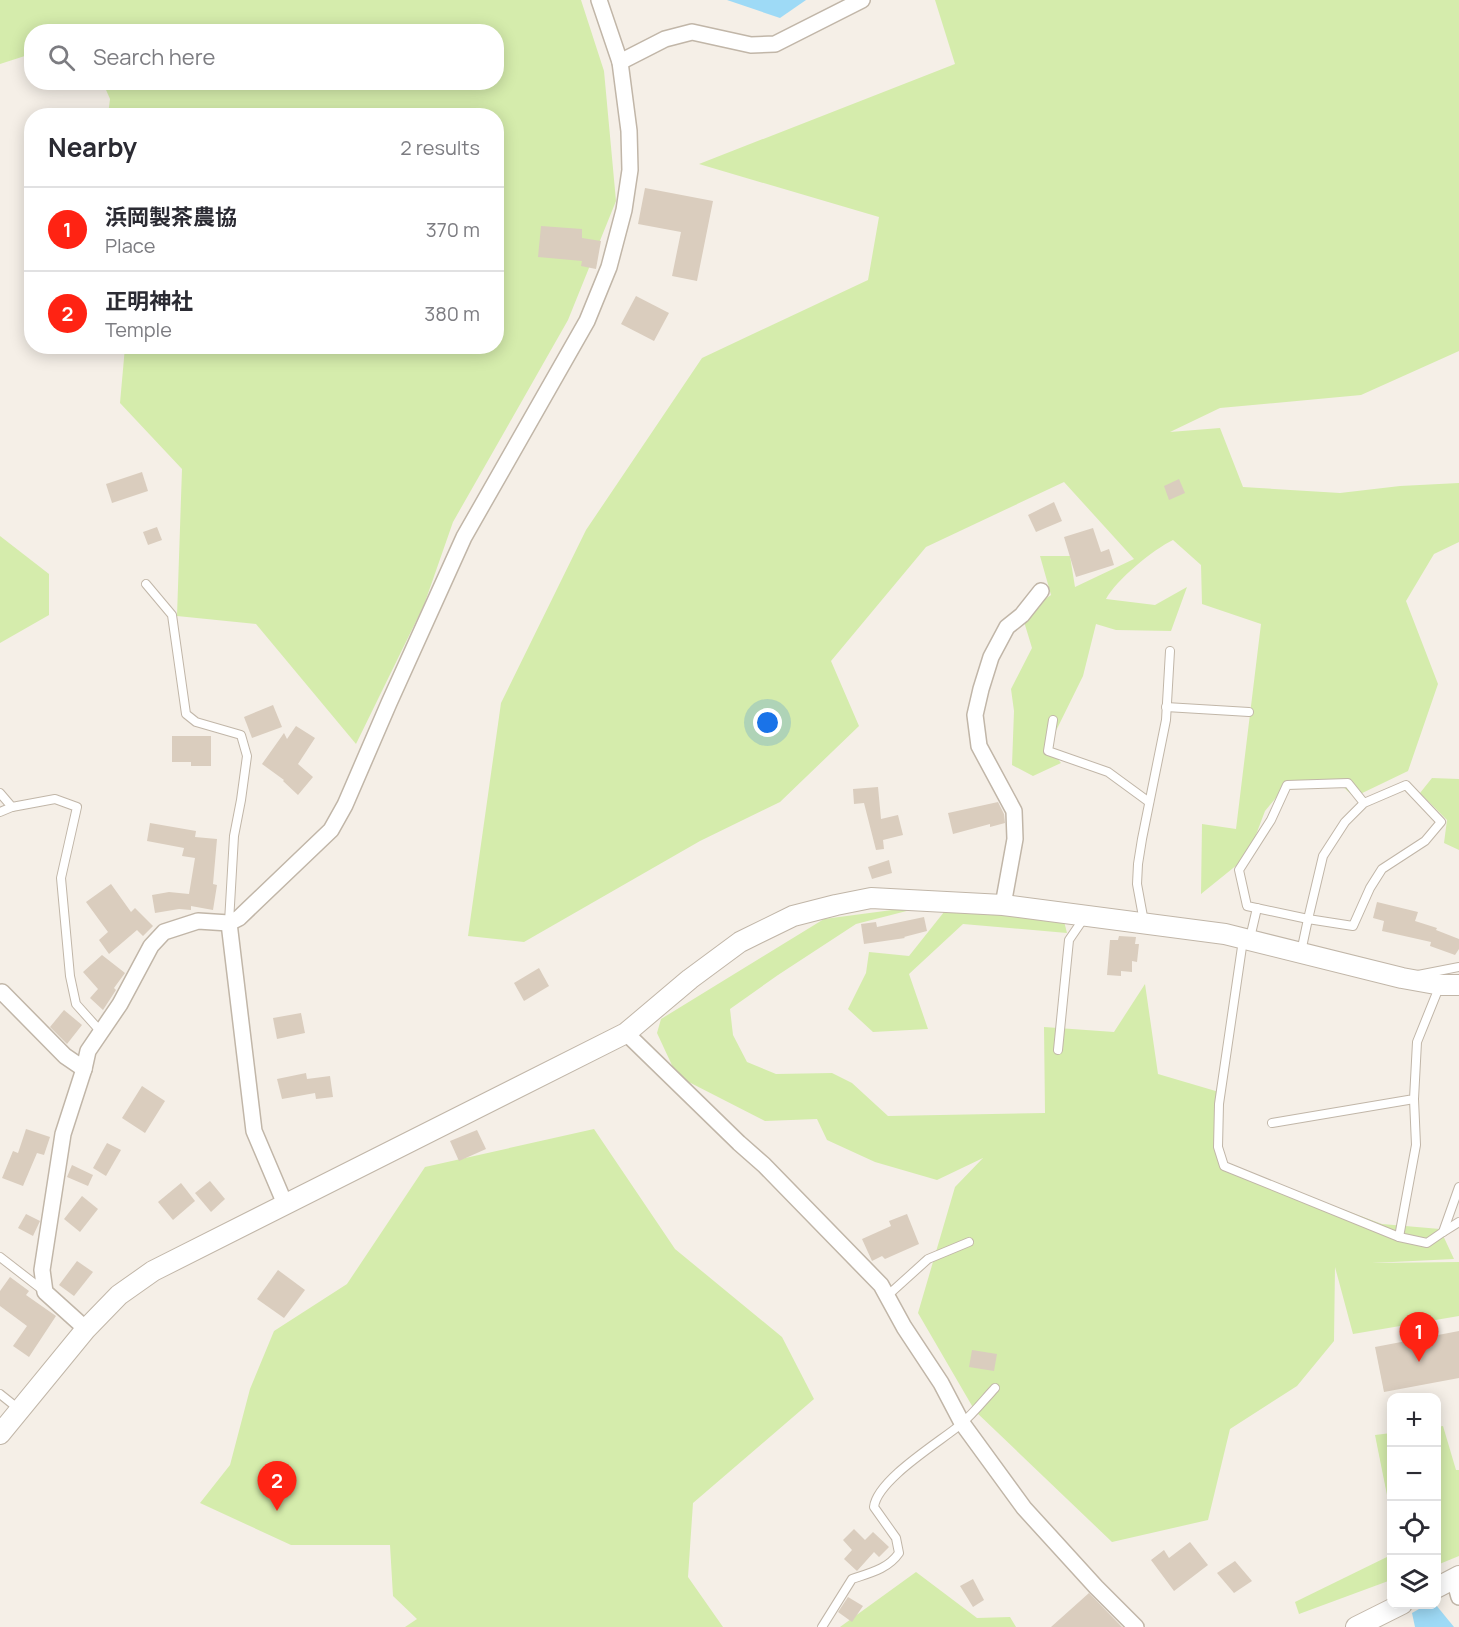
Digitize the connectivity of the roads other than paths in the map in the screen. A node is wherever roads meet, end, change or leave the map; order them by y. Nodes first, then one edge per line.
1 (599, 0) edge
2 (862, 0) edge
3 (620, 62) junction
4 (146, 584) dead end
5 (1041, 591) dead end
6 (1170, 651) dead end
7 (1166, 707) junction
8 (1249, 712) dead end
9 (1053, 720) dead end
10 (0, 793) edge
11 (1149, 802) junction
12 (1364, 803) junction
13 (12, 807) junction
14 (0, 812) edge
15 (1003, 905) junction
16 (1257, 908) junction
17 (1085, 916) junction
18 (1308, 919) junction
19 (229, 923) junction
20 (1144, 925) junction
21 (1247, 940) junction
22 (1301, 953) junction
23 (1459, 967) edge
24 (1402, 978) junction
25 (1450, 985) edge
26 (1, 989) edge
27 (626, 1033) junction
28 (102, 1034) junction
29 (1058, 1050) dead end
30 (84, 1070) junction
31 (1414, 1100) junction
32 (1272, 1123) dead end
33 (1459, 1187) edge
34 (285, 1204) junction
35 (1459, 1222) edge
36 (1443, 1232) junction
37 (1399, 1237) junction
38 (969, 1242) dead end
39 (0, 1257) edge
40 (45, 1292) junction
41 (887, 1296) junction
42 (86, 1329) junction
43 (995, 1388) dead end
44 (0, 1394) edge
45 (21, 1410) junction
46 (962, 1423) junction
47 (0, 1434) edge
48 (1394, 1609) edge
49 (822, 1627) edge
50 (1136, 1627) edge
51 (1356, 1627) edge

1 - 3 street
2 - 3 street
3 - 19 street
4 - 19 lane
5 - 15 street
6 - 7 lane
7 - 8 lane
7 - 11 lane
9 - 11 lane
10 - 13 lane
11 - 20 lane
12 - 16 lane
12 - 18 lane
12 - 18 lane
13 - 14 lane
13 - 28 lane
15 - 17 street
15 - 27 street
16 - 18 lane
16 - 21 lane
17 - 20 street
17 - 29 lane
18 - 22 lane
19 - 28 street
19 - 34 street
20 - 21 street
21 - 22 street
21 - 37 lane
22 - 24 street
23 - 24 lane
24 - 25 street
25 - 31 lane
26 - 30 street
27 - 34 street
27 - 41 street
28 - 30 street
30 - 40 street
31 - 32 lane
31 - 37 lane
33 - 36 lane
34 - 42 street
35 - 36 lane
36 - 37 lane
38 - 41 lane
39 - 40 lane
40 - 42 street
41 - 46 street
42 - 45 street
43 - 46 lane
44 - 45 lane
45 - 47 street
46 - 49 lane
46 - 50 street
48 - 51 street

